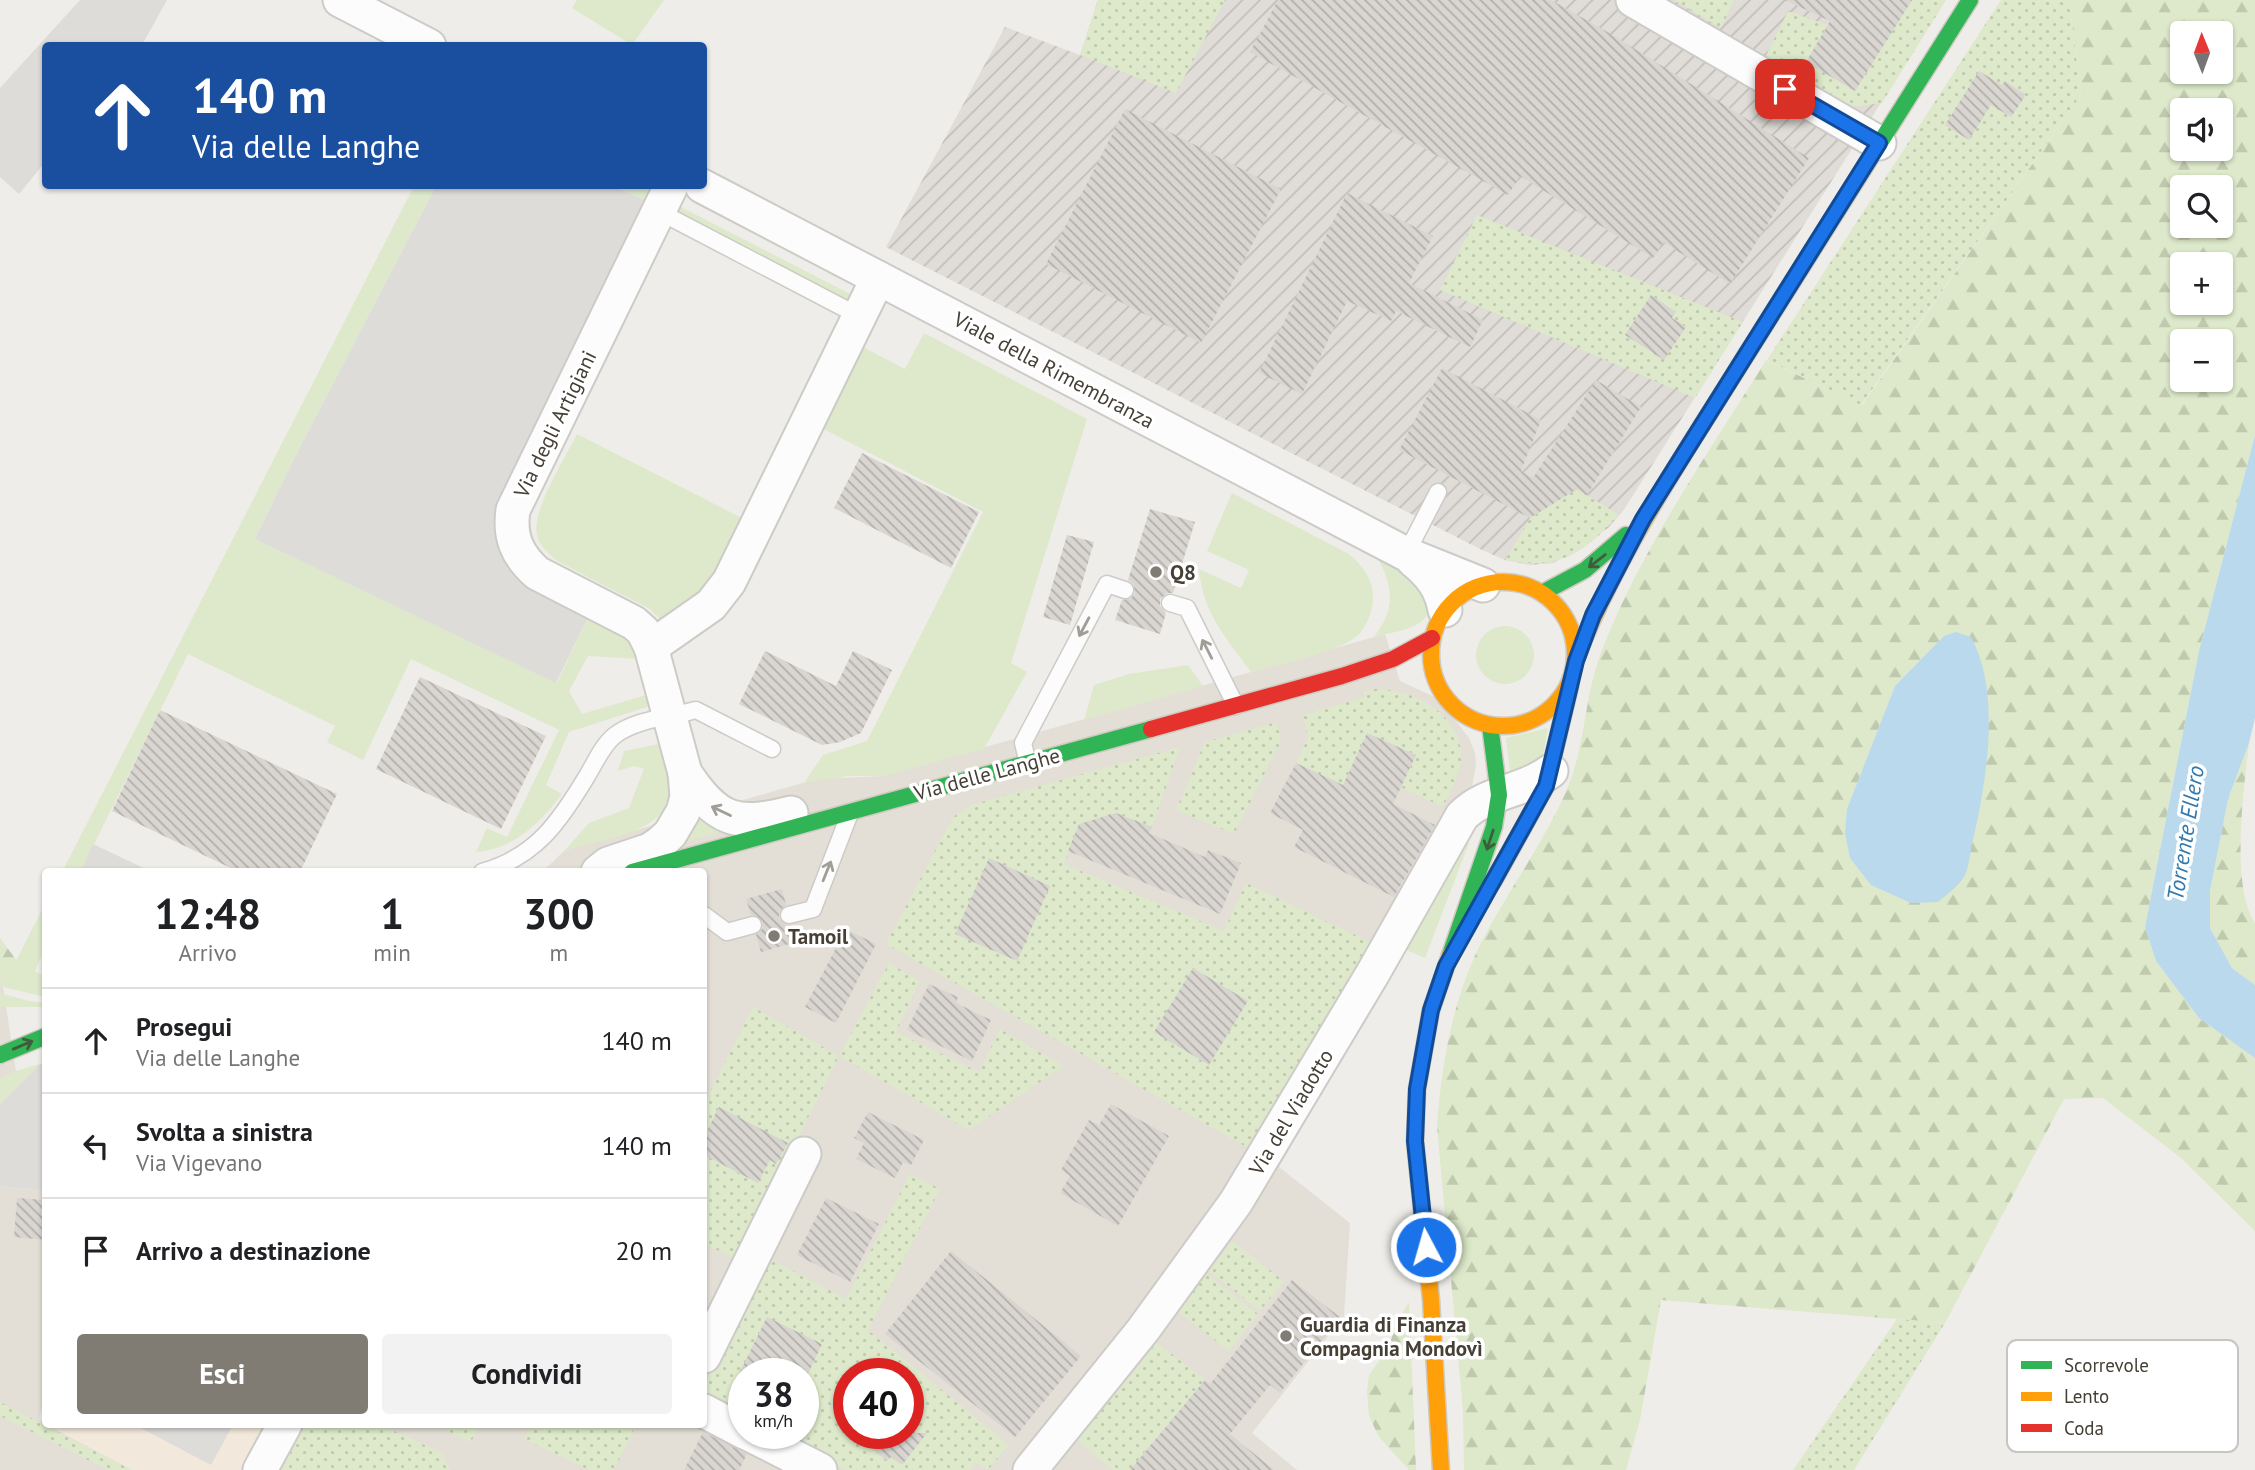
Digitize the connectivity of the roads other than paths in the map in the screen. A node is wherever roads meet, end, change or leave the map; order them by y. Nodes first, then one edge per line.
1 (340, 0) edge
2 (1633, 0) edge
3 (1970, 0) edge
4 (421, 42) edge
5 (1879, 143) junction
6 (707, 189) edge
7 (665, 198) edge
8 (878, 278) junction
9 (859, 316) junction
10 (1438, 492) dead end
11 (1643, 519) junction
12 (1406, 554) junction
13 (1483, 585) junction
14 (1125, 590) dead end
15 (1542, 593) junction
16 (1170, 603) dead end
17 (1439, 624) junction
18 (651, 648) junction
19 (1576, 661) junction
20 (1342, 676) junction
21 (1437, 681) junction
22 (1571, 681) junction
23 (1236, 706) junction
24 (670, 717) junction
25 (1490, 725) junction
26 (772, 749) dead end
27 (1028, 763) junction
28 (1551, 771) junction
29 (685, 773) junction
30 (1499, 795) junction
31 (843, 813) junction
32 (492, 868) edge
33 (602, 868) edge
34 (650, 868) edge
35 (789, 915) dead end
36 (707, 917) edge
37 (753, 925) dead end
38 (1446, 966) junction
39 (42, 1024) edge
40 (29, 1025) dead end
41 (42, 1038) edge
42 (0, 1055) edge
43 (804, 1154) dead end
44 (707, 1350) edge
45 (707, 1413) edge
46 (728, 1423) edge
47 (283, 1428) edge
48 (779, 1449) edge
49 (260, 1470) edge
50 (820, 1470) edge
51 (1030, 1470) edge
52 (1441, 1470) edge

1 - 4 street
2 - 5 street
3 - 5 main road, Via delle Langhe
5 - 11 main road, Via delle Langhe
6 - 8 street, Viale della Rimembranza
7 - 9 lane
7 - 18 street, Via degli Artigiani
8 - 9 street
8 - 12 street, Viale della Rimembranza
9 - 18 street
10 - 12 lane
11 -> 15 main road, Via delle Langhe
11 - 19 main road, Via delle Langhe
12 - 13 street
12 - 17 street
13 - 15 main road, Via delle Langhe
13 - 17 main road, Via delle Langhe
14 -> 27 lane
15 - 19 main road, Via delle Langhe
23 -> 16 lane
17 - 20 main road, Via delle Langhe
17 - 21 main road
18 - 24 street, Via degli Artigiani
19 - 22 main road, Via delle Langhe
20 - 21 main road, Via delle Langhe
20 - 23 main road, Via delle Langhe
21 - 25 main road
22 - 25 main road, Via delle Langhe
22 - 28 main road
23 - 27 main road, Via delle Langhe
24 - 26 lane
24 - 29 street, Via degli Artigiani
24 - 32 lane
25 - 30 main road
27 - 31 main road, Via delle Langhe
28 - 30 street, Via del Viadotto
28 - 38 main road
31 -> 29 street, Via degli Artigiani
29 - 33 street, Via degli Artigiani
30 -> 38 main road
30 - 51 street, Via del Viadotto
31 - 34 main road, Via delle Langhe
35 -> 31 lane
36 - 37 lane
38 - 52 main road
39 - 40 main road
42 -> 41 main road
43 - 44 street
45 - 46 street
47 - 49 street
48 - 50 street

